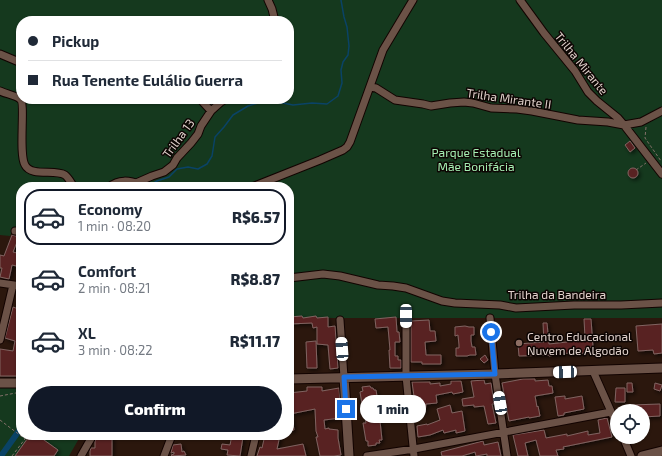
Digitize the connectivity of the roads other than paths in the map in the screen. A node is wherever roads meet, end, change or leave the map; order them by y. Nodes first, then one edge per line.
1 (268, 0) edge
2 (413, 0) edge
3 (520, 0) edge
4 (274, 16) edge
5 (0, 54) edge
6 (16, 61) edge
7 (370, 87) junction
8 (0, 91) edge
9 (16, 97) edge
10 (22, 104) edge
11 (205, 104) edge
12 (219, 104) edge
13 (211, 111) junction
14 (662, 111) edge
15 (624, 125) junction
16 (662, 174) edge
17 (70, 182) edge
18 (143, 182) edge
19 (265, 182) edge
20 (294, 277) edge
21 (0, 283) edge
22 (13, 284) junction
23 (16, 285) edge
24 (662, 303) edge
25 (406, 316) dead end
26 (490, 318) dead end
27 (340, 320) dead end
28 (0, 340) edge
29 (662, 368) edge
30 (592, 371) junction
31 (495, 374) junction
32 (406, 376) junction
33 (344, 377) junction
34 (294, 379) edge
35 (0, 383) edge
36 (16, 383) edge
37 (610, 410) edge
38 (610, 412) edge
39 (504, 432) junction
40 (90, 440) edge
41 (170, 440) edge
42 (255, 440) edge
43 (626, 444) edge
44 (662, 451) edge
45 (414, 452) edge
46 (81, 456) edge
47 (164, 456) edge
48 (251, 456) edge
49 (350, 456) edge
50 (367, 456) edge
51 (507, 456) edge
52 (631, 456) edge
53 (642, 456) edge

1 - 4 street
2 - 7 street
3 - 15 street, Trilha Mirante
5 - 6 street
7 - 15 street, Trilha Mirante II
7 - 19 street
8 - 9 street
10 - 17 street
11 - 13 street
12 - 13 street, Trilha 13
13 - 18 street, Trilha 13
14 - 15 street
15 - 16 street, Trilha Mirante
20 - 24 street, Trilha da Bandeira
21 - 22 street
22 - 23 street
22 - 28 street
25 - 32 street
26 - 31 street
27 - 33 street
29 - 30 street
30 - 31 street
30 - 37 street
31 - 32 street
31 - 39 street
32 - 33 street
32 - 45 street
33 - 34 street
33 - 49 street
35 - 36 street
38 - 39 street
39 - 45 street
39 - 51 street
40 - 46 street
41 - 47 street
42 - 48 street
43 - 52 street
44 - 53 street
45 - 50 street

